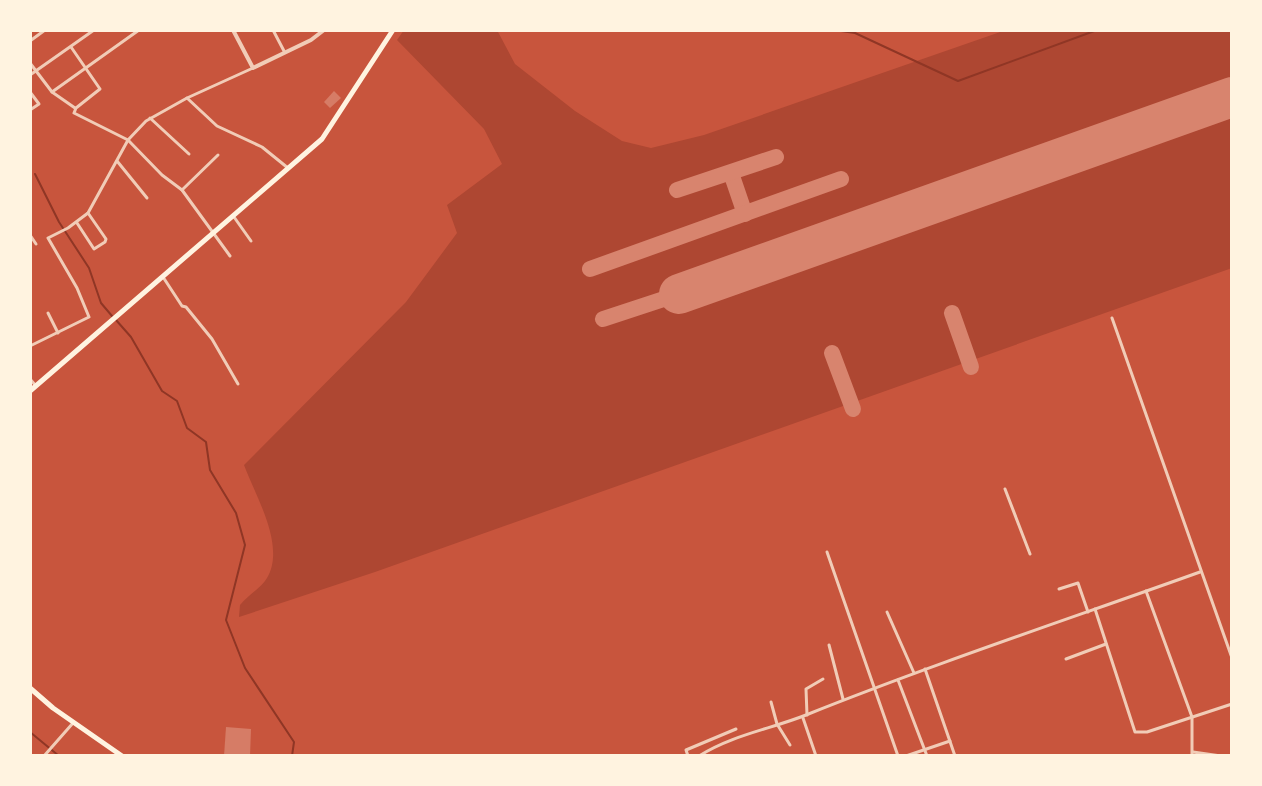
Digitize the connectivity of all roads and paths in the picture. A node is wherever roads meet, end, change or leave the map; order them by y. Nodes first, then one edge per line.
1 (45, 30) edge
2 (94, 30) edge
3 (233, 30) edge
4 (273, 30) edge
5 (324, 30) edge
6 (393, 30) edge
7 (136, 31) edge
8 (30, 41) edge
9 (71, 47) junction
10 (284, 51) junction
11 (30, 63) edge
12 (86, 68) junction
13 (253, 68) junction
14 (35, 70) junction
15 (30, 75) edge
16 (30, 92) edge
17 (52, 92) junction
18 (187, 98) junction
19 (30, 110) edge
20 (74, 110) junction
21 (150, 118) junction
22 (128, 140) junction
23 (189, 154) dead end
24 (218, 155) dead end
25 (117, 161) junction
26 (288, 169) junction
27 (182, 190) junction
28 (147, 198) dead end
29 (88, 213) junction
30 (234, 217) junction
31 (77, 222) junction
32 (213, 233) junction
33 (30, 235) edge
34 (251, 241) dead end
35 (36, 244) dead end
36 (230, 256) dead end
37 (163, 277) junction
38 (48, 313) dead end
39 (1112, 318) dead end
40 (58, 333) junction
41 (30, 337) edge
42 (32, 345) edge
43 (30, 379) edge
44 (238, 384) dead end
45 (33, 389) edge
46 (1005, 489) dead end
47 (827, 552) dead end
48 (1030, 554) dead end
49 (1200, 572) junction
50 (1059, 589) dead end
51 (1146, 591) junction
52 (1095, 609) junction
53 (887, 612) dead end
54 (1088, 612) junction
55 (1106, 644) junction
56 (829, 645) dead end
57 (1232, 658) edge
58 (1066, 659) dead end
59 (925, 669) junction
60 (914, 673) junction
61 (823, 679) dead end
62 (898, 680) junction
63 (30, 688) edge
64 (874, 689) junction
65 (843, 699) junction
66 (771, 702) dead end
67 (1232, 704) edge
68 (805, 715) junction
69 (1192, 717) junction
70 (73, 723) junction
71 (777, 724) junction
72 (736, 729) dead end
73 (950, 741) junction
74 (790, 745) dead end
75 (925, 750) junction
76 (45, 754) edge
77 (1192, 754) edge
78 (122, 756) edge
79 (688, 756) edge
80 (699, 756) edge
81 (816, 756) edge
82 (898, 756) edge
83 (906, 756) edge
84 (927, 756) edge
85 (955, 756) edge
86 (1221, 756) edge

1 - 8 street
2 - 9 street
3 - 13 street
4 - 10 street
5 - 10 street
6 - 26 main road
7 - 12 street
9 - 12 street
9 - 14 street
10 - 13 street
11 - 14 street
12 - 17 street
12 - 20 street
13 - 18 street
14 - 15 street
14 - 17 street
16 - 19 street
17 - 20 street
18 - 21 street
18 - 26 street
20 - 22 street
21 - 22 street
21 - 23 street
22 - 25 street
22 - 27 street
24 - 27 street
25 - 28 street
25 - 29 street
26 - 30 main road
27 - 32 street
29 - 31 street
29 - 31 street
30 - 32 main road
30 - 34 street
31 - 40 street
32 - 36 street
32 - 37 main road
33 - 35 street
37 - 44 street
37 - 45 main road
38 - 40 street
39 - 49 street
40 - 42 street
41 - 42 street
43 - 45 street
46 - 48 street
47 - 64 street
49 - 51 street
49 - 57 street
50 - 54 street
51 - 52 street
51 - 69 street
52 - 54 street
52 - 55 street
53 - 60 street
54 - 59 street
55 - 58 street
55 - 69 street
56 - 65 street
59 - 60 street
59 - 73 street
60 - 62 street
61 - 68 street
62 - 64 street
62 - 75 street
63 - 70 main road
64 - 65 street
64 - 82 street
65 - 68 street
66 - 71 street
67 - 69 street
68 - 71 street
68 - 81 street
69 - 77 street
70 - 76 street
70 - 78 main road
71 - 74 street
71 - 80 street
72 - 79 street
73 - 75 street
73 - 85 street
75 - 83 street
75 - 84 street
77 - 86 street

